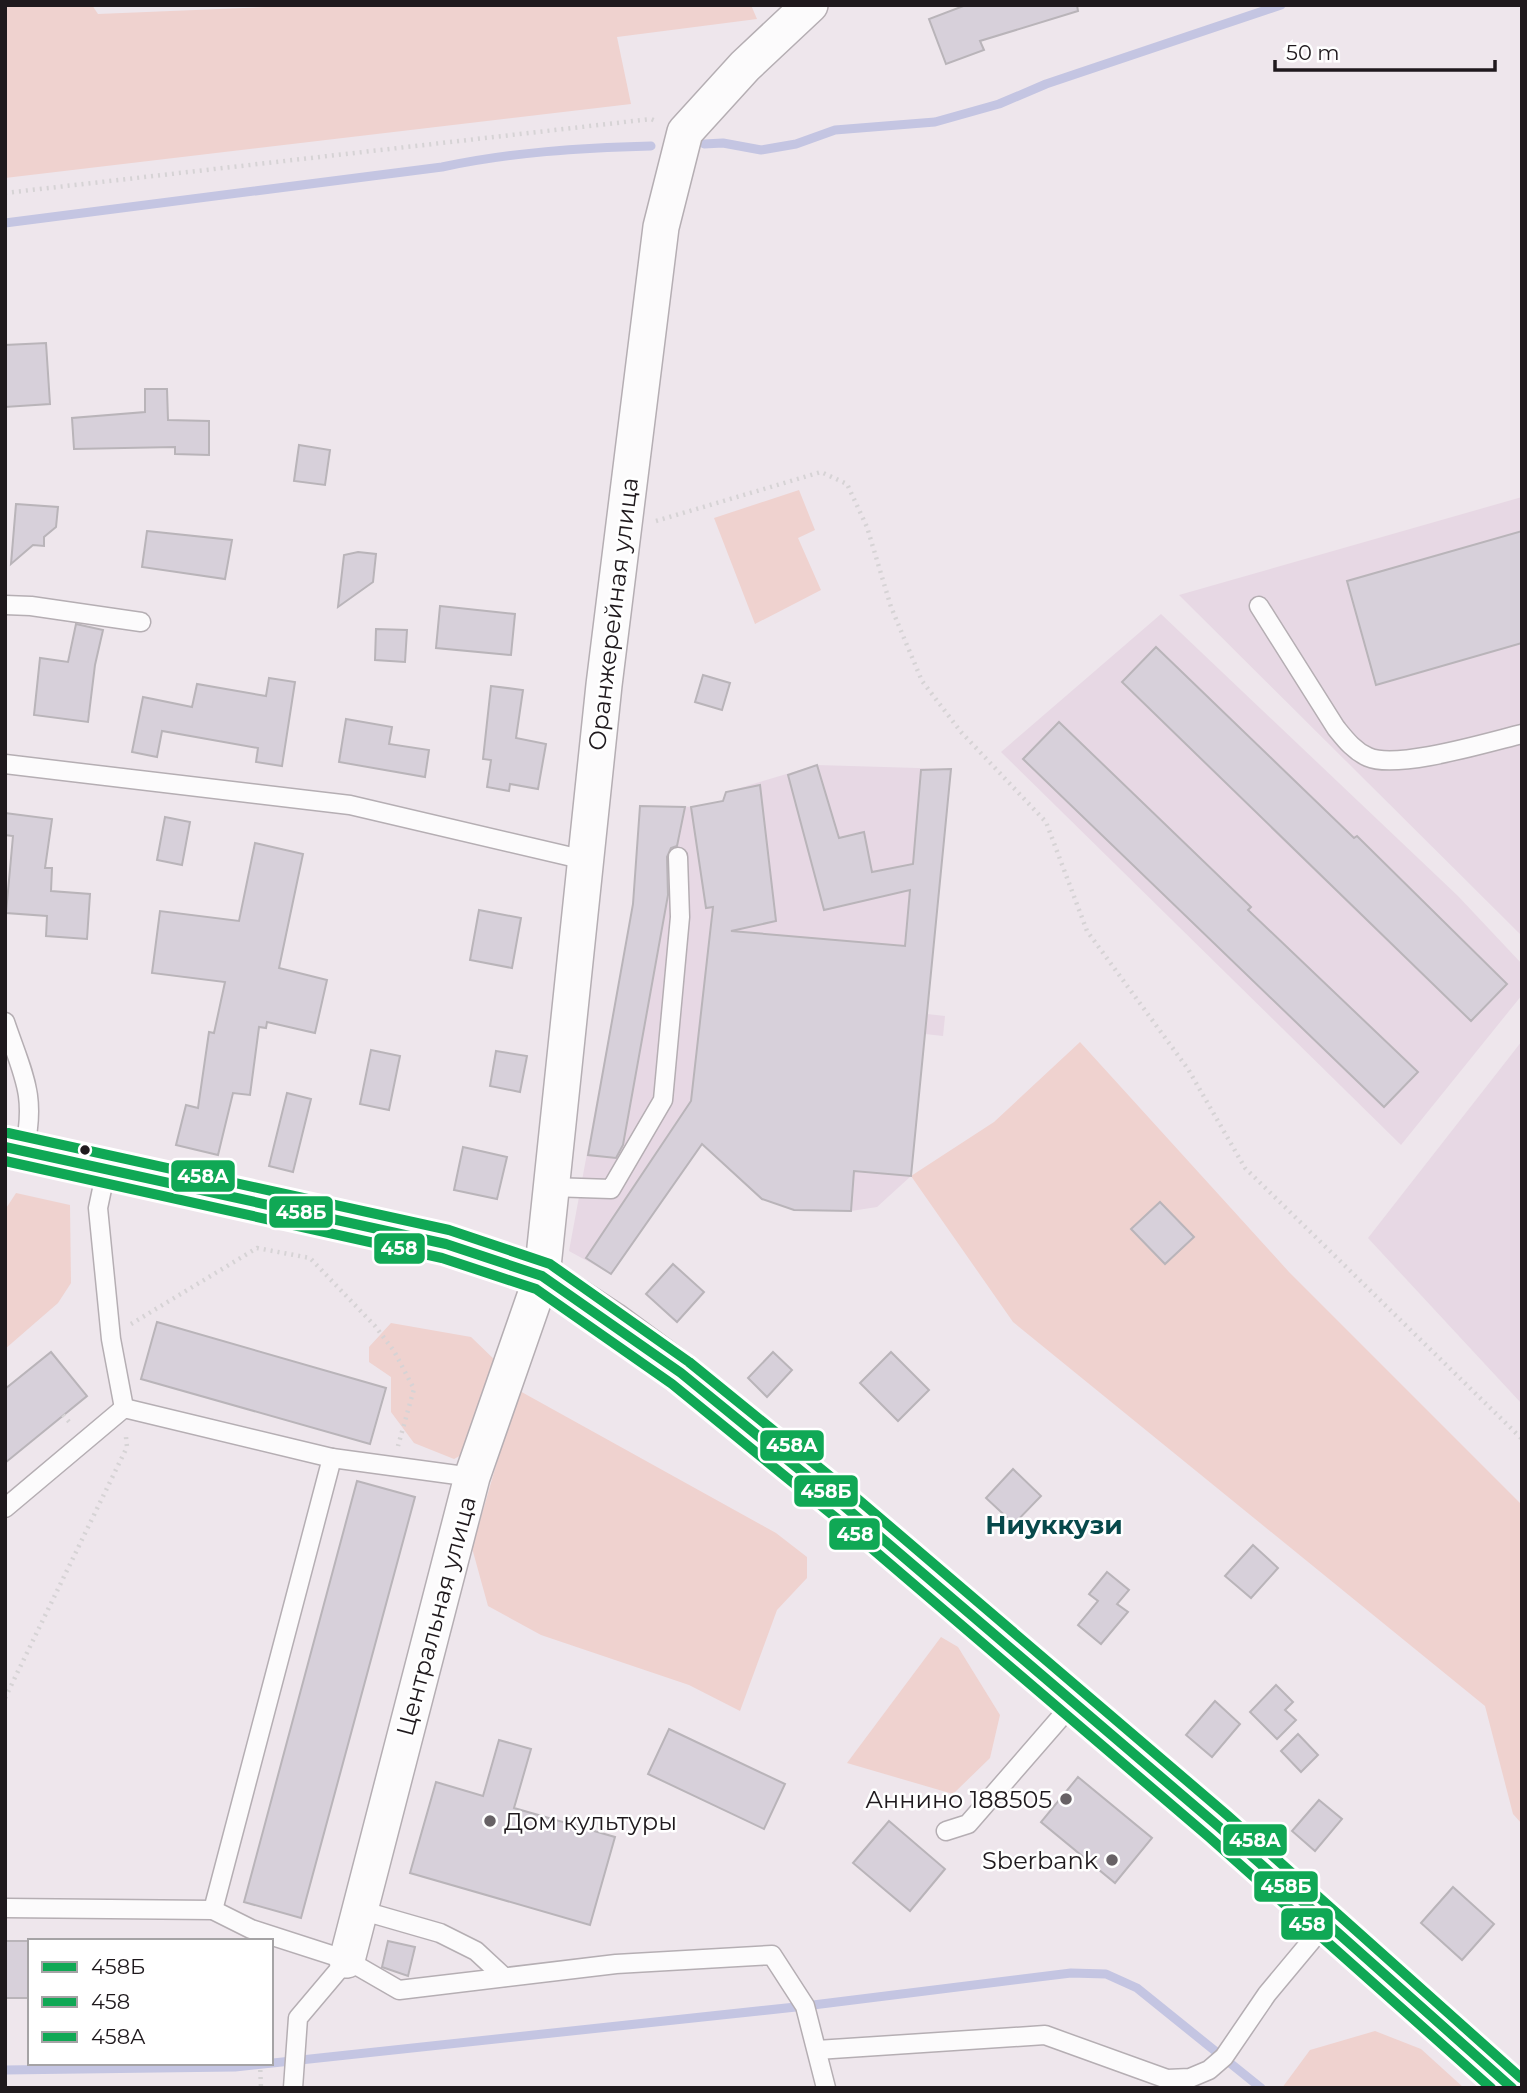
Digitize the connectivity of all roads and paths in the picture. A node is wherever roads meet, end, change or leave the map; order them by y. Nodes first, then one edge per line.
1 (810, 5) edge
2 (685, 132) junction
3 (5, 193) edge
4 (623, 530) junction
5 (5, 605) edge
6 (1259, 606) dead end
7 (141, 622) dead end
8 (1522, 734) edge
9 (5, 764) edge
10 (678, 857) dead end
11 (585, 860) junction
12 (5, 1022) edge
13 (14, 1149) edge
14 (106, 1170) junction
15 (551, 1187) junction
16 (542, 1276) junction
17 (111, 1339) junction
18 (125, 1417) junction
19 (1522, 1439) edge
20 (332, 1458) junction
21 (392, 1467) junction
22 (472, 1477) junction
23 (5, 1508) edge
24 (5, 1698) edge
25 (1074, 1702) junction
26 (946, 1831) dead end
27 (5, 1908) edge
28 (214, 1910) junction
29 (360, 1910) junction
30 (1327, 1922) junction
31 (347, 1960) junction
32 (504, 1977) junction
33 (817, 2050) junction
34 (260, 2065) edge
35 (261, 2086) edge
36 (293, 2088) edge
37 (825, 2088) edge
38 (1512, 2088) edge

1 - 2 street, Оранжерейная улица
2 - 3 path
2 - 4 street, Оранжерейная улица
4 - 11 street, Оранжерейная улица
4 - 19 path
5 - 7 lane
6 - 8 lane
9 - 11 lane
10 - 15 lane
11 - 15 street, Оранжерейная улица
12 - 13 lane
13 - 14 main road
14 - 16 main road
14 - 17 lane
15 - 16 street, Оранжерейная улица
16 - 22 street, Центральная улица
16 - 25 main road
17 - 18 lane
17 - 21 path
18 - 20 lane
18 - 23 lane
18 - 24 path
20 - 21 lane
20 - 28 lane
21 - 22 lane
22 - 29 street, Центральная улица
25 - 26 lane
25 - 30 main road
27 - 28 lane
28 - 31 lane
29 - 31 street, Центральная улица
29 - 32 lane
30 - 33 lane
30 - 38 main road
31 - 32 lane
31 - 36 lane
32 - 33 lane
33 - 37 lane
34 - 35 path

